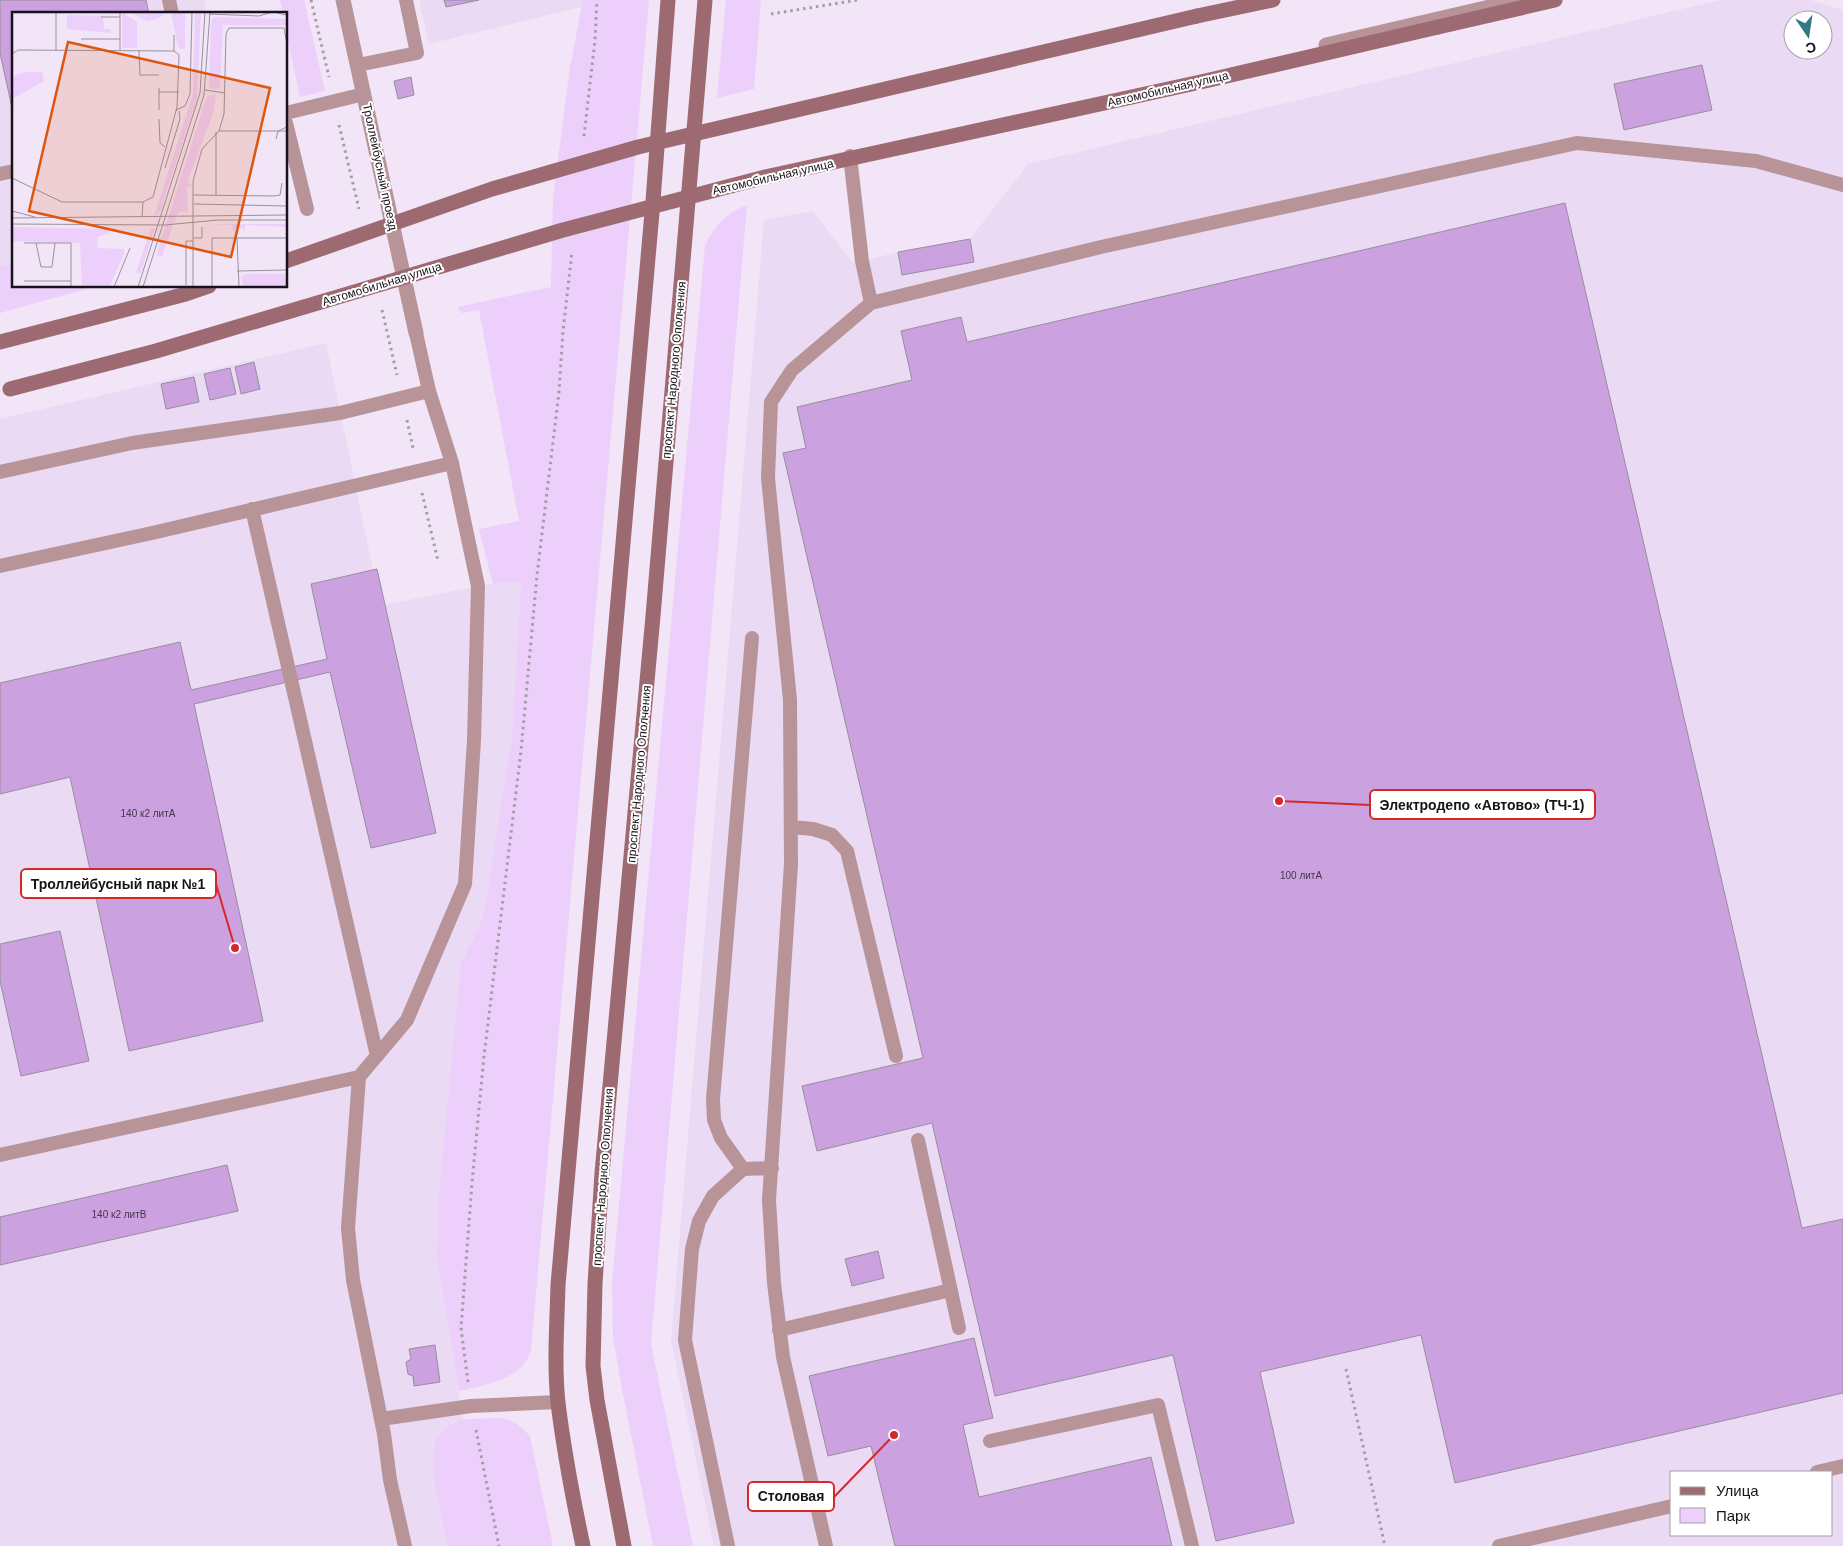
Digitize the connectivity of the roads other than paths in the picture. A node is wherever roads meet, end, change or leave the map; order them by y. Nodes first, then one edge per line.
1 (343, 0) edge
2 (406, 0) edge
3 (668, 0) edge
4 (705, 0) edge
5 (1273, 0) edge
6 (1520, 0) edge
7 (1555, 0) edge
8 (358, 66) junction
9 (364, 94) junction
10 (288, 113) edge
11 (288, 131) edge
12 (850, 156) junction
13 (1843, 184) edge
14 (689, 193) junction
15 (653, 201) junction
16 (307, 209) dead end
17 (288, 259) edge
18 (203, 288) edge
19 (871, 303) junction
20 (416, 333) joint
21 (0, 342) edge
22 (5, 390) edge
23 (430, 391) junction
24 (452, 464) junction
25 (0, 472) edge
26 (252, 509) junction
27 (0, 566) edge
28 (752, 638) dead end
29 (791, 827) junction
30 (377, 1056) junction
31 (896, 1056) dead end
32 (359, 1077) junction
33 (918, 1140) dead end
34 (0, 1155) edge
35 (772, 1168) junction
36 (743, 1169) junction
37 (951, 1290) junction
38 (960, 1328) dead end
39 (779, 1330) junction
40 (558, 1402) junction
41 (381, 1419) junction
42 (990, 1441) dead end
43 (1843, 1466) edge
44 (1821, 1471) edge
45 (1670, 1506) edge
46 (405, 1546) edge
47 (583, 1546) edge
48 (624, 1546) edge
49 (728, 1546) edge
50 (826, 1546) edge
51 (1192, 1546) edge
52 (1499, 1546) edge

1 - 8 street, Троллейбусный проезд
2 - 8 lane
3 - 15 main road
4 - 14 main road, проспект Народного Ополчения
5 - 17 main road, bridge
6 - 12 street
7 - 22 main road, Автомобильная улица, bridge
8 - 9 street, Троллейбусный проезд
9 - 10 lane
9 - 20 street, Троллейбусный проезд
11 - 16 lane
12 - 14 street
12 - 19 lane
13 - 19 lane
14 - 15 street
14 - 48 main road, проспект Народного Ополчения
15 - 40 main road
18 - 21 main road
19 - 29 lane
20 - 23 lane
23 - 24 lane
23 - 25 lane
24 - 26 lane
24 - 30 lane
26 - 27 lane
26 - 30 lane
28 - 36 lane
29 - 31 lane
29 - 35 lane
30 - 32 lane
32 - 34 lane
32 - 41 lane
33 - 37 lane
35 - 36 lane
35 - 39 lane
36 - 49 lane
37 - 38 lane
37 - 39 lane
39 - 50 lane
40 - 41 lane
40 - 47 main road
41 - 46 lane
42 - 51 lane
43 - 44 lane
45 - 52 lane

